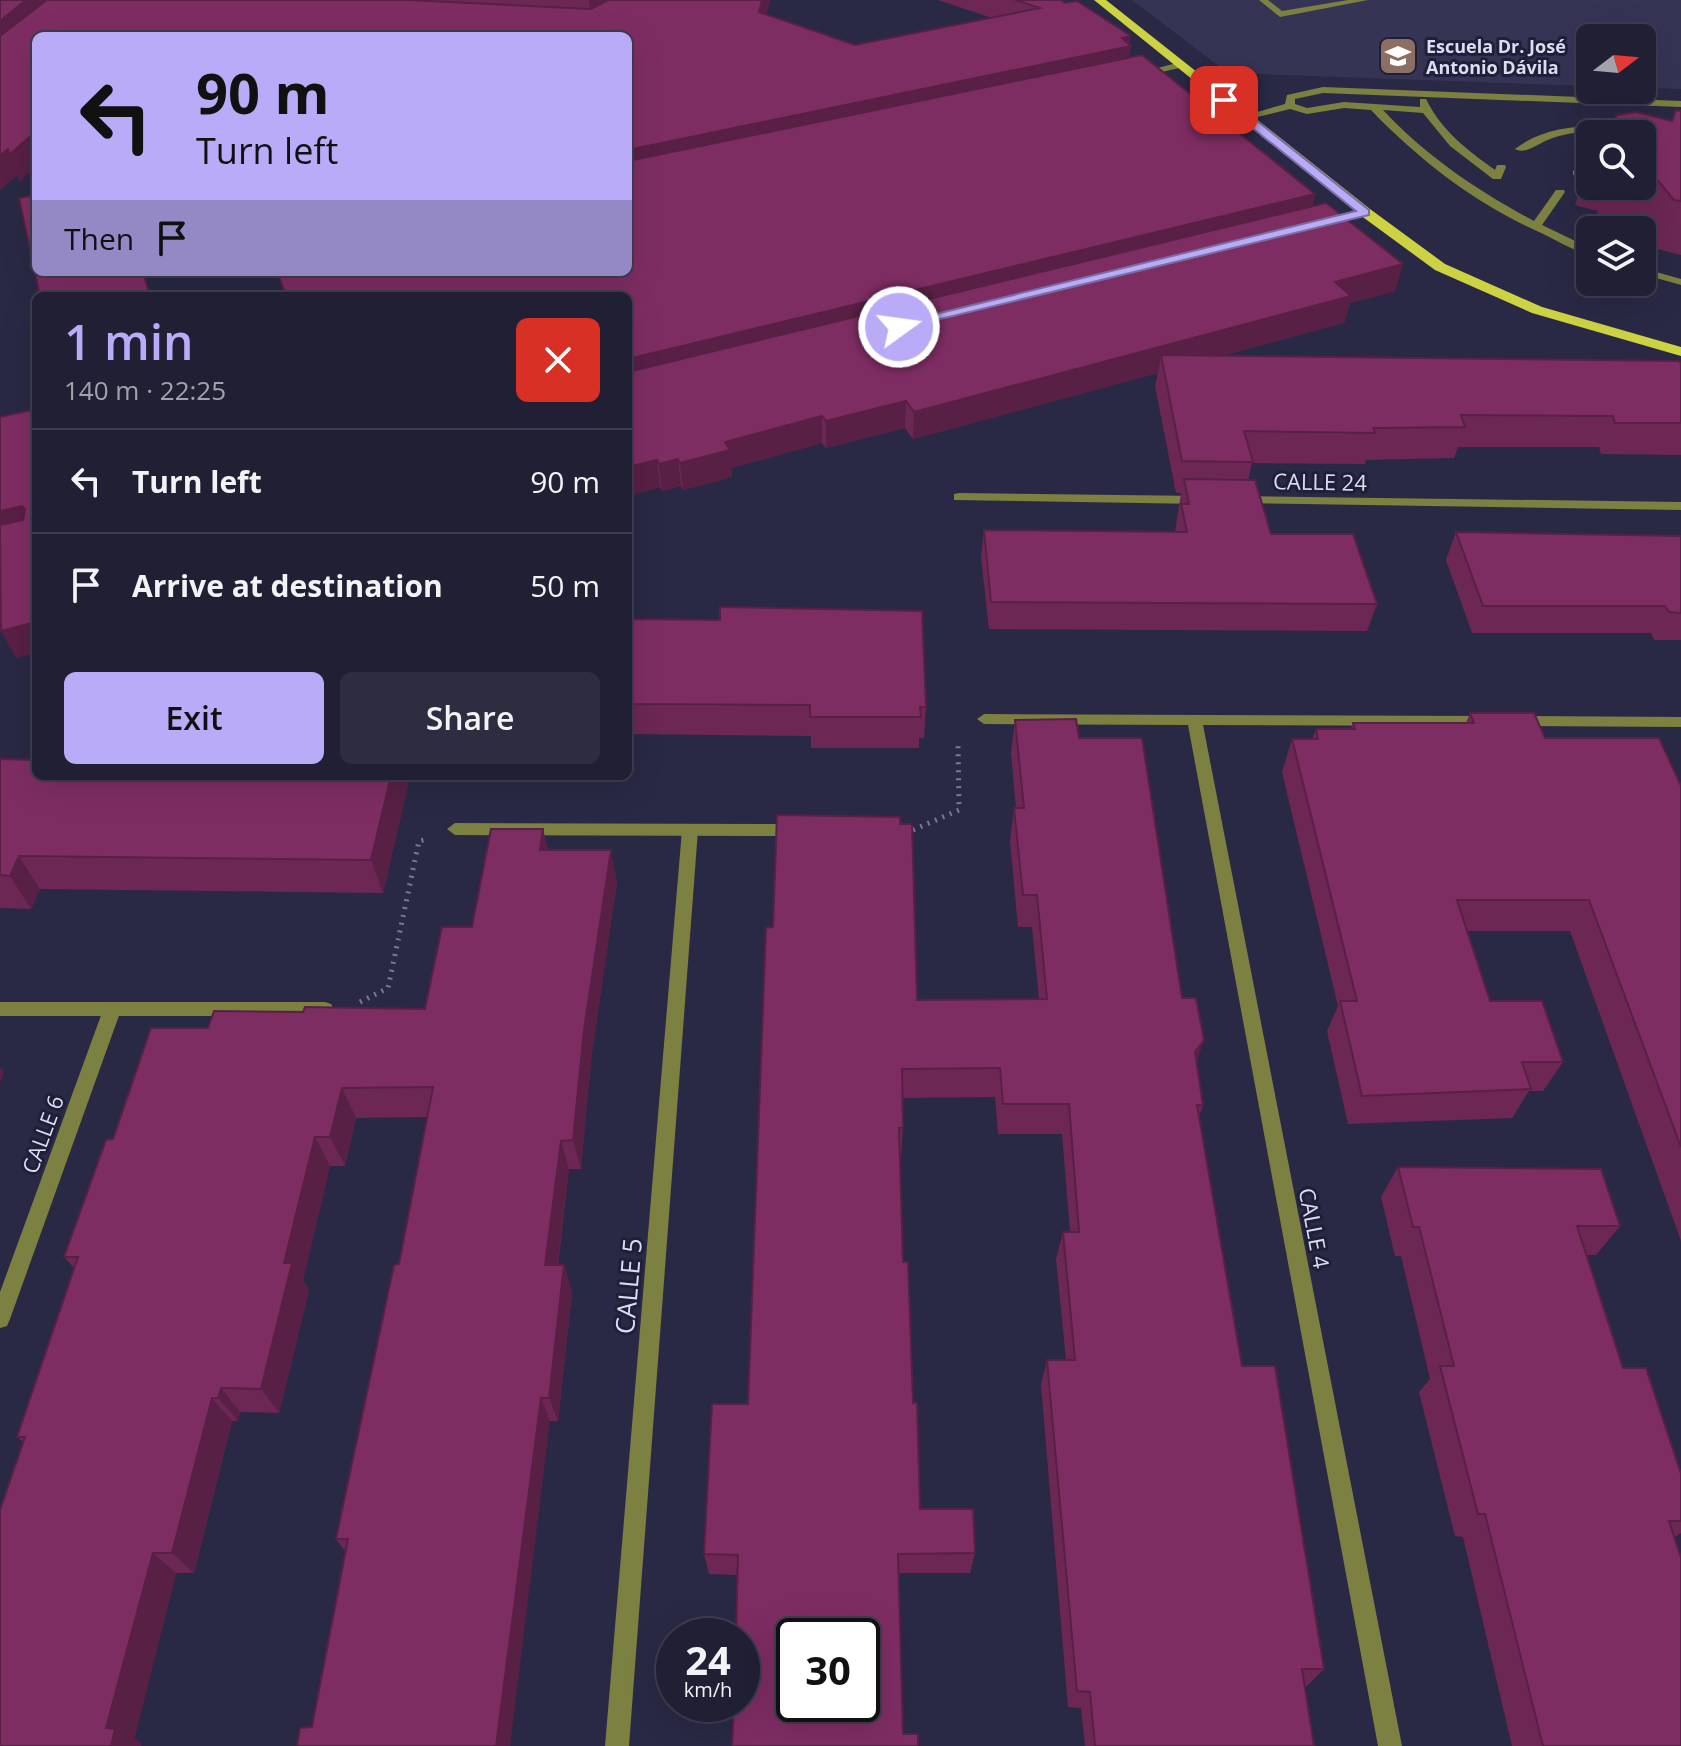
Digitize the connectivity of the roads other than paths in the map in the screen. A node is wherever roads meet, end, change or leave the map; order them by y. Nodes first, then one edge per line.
1 (1099, 0) edge
2 (1263, 0) edge
3 (1364, 0) edge
4 (1181, 65) junction
5 (1119, 78) edge
6 (1422, 95) junction
7 (1681, 104) edge
8 (1290, 106) junction
9 (1374, 107) junction
10 (1425, 110) junction
11 (1245, 117) junction
12 (1576, 128) edge
13 (1520, 149) dead end
14 (1501, 167) dead end
15 (1560, 192) dead end
16 (1365, 212) junction
17 (1305, 227) edge
18 (1535, 227) junction
19 (1576, 246) edge
20 (1656, 275) edge
21 (1681, 282) edge
22 (1681, 352) edge
23 (959, 497) dead end
24 (1210, 500) edge
25 (1226, 500) edge
26 (1681, 506) edge
27 (984, 719) road end
28 (1194, 719) junction
29 (1681, 722) edge
30 (455, 829) road end
31 (690, 830) junction
32 (817, 830) edge
33 (0, 1009) edge
34 (347, 1009) edge
35 (112, 1010) junction
36 (0, 1319) edge
37 (617, 1746) edge
38 (1390, 1746) edge

1 - 4 main road
2 - 3 street
4 - 5 street
4 - 11 main road
6 - 7 street
6 - 8 street
6 - 10 street
8 - 9 street
8 - 11 street
9 - 10 street
9 - 18 street
10 - 14 street
11 - 16 main road
12 - 13 street
15 - 18 street
16 - 17 street
16 - 22 main road
18 - 19 street
20 - 21 street
23 - 24 street
25 - 26 street, CALLE 24
27 - 28 street
28 - 29 street
28 - 38 street, CALLE 4
30 - 31 street
31 - 32 street
31 - 37 street, CALLE 5
33 - 35 street
34 - 35 street
35 - 36 street, CALLE 6

